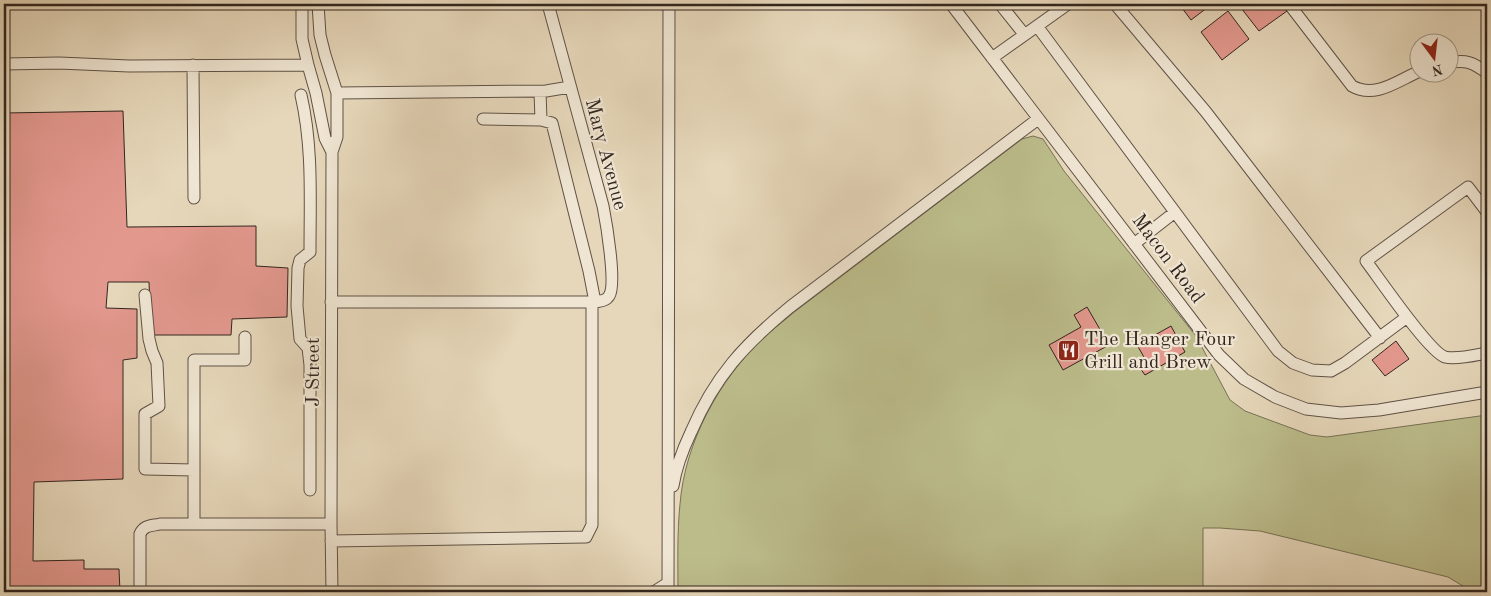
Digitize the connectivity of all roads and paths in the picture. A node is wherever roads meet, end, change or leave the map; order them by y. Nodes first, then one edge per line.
1 (302, 4) edge
2 (318, 4) edge
3 (548, 4) edge
4 (557, 4) edge
5 (669, 4) edge
6 (951, 4) edge
7 (1000, 4) edge
8 (1068, 4) edge
9 (1115, 4) edge
10 (1290, 4) edge
11 (1037, 26) junction
12 (556, 29) junction
13 (1024, 34) junction
14 (992, 58) junction
15 (1458, 61) edge
16 (4, 64) edge
17 (193, 65) junction
18 (308, 65) junction
19 (1487, 73) edge
20 (1408, 77) edge
21 (570, 87) junction
22 (540, 92) junction
23 (337, 93) junction
24 (301, 95) dead end
25 (483, 119) dead end
26 (1038, 119) junction
27 (547, 121) junction
28 (332, 152) junction
29 (194, 198) dead end
30 (1175, 212) junction
31 (1487, 212) edge
32 (1134, 244) junction
33 (145, 295) dead end
34 (331, 302) junction
35 (594, 302) junction
36 (1407, 317) junction
37 (245, 337) dead end
38 (1380, 338) junction
39 (1487, 353) edge
40 (1487, 392) edge
41 (194, 470) junction
42 (310, 490) dead end
43 (194, 524) junction
44 (330, 524) junction
45 (668, 526) junction
46 (331, 541) junction
47 (668, 588) edge
48 (140, 592) edge
49 (332, 592) edge
50 (654, 592) edge

1 - 18 street, J Street
2 - 23 street, J Street
3 - 12 street, Mary Avenue
4 - 12 street, Mary Avenue
5 - 45 street
6 - 14 street, Macon Road
7 - 13 street
8 - 11 street
9 - 38 street
10 - 20 street
11 - 13 street
11 - 30 street
12 - 21 street, Mary Avenue
13 - 14 street
14 - 26 street, Macon Road
15 - 19 street
16 - 17 street
17 - 18 street
17 - 29 street
18 - 28 street, J Street
21 - 22 street
21 - 35 street, Mary Avenue
22 - 23 street
22 - 27 street
23 - 28 street, J Street
24 - 42 street
25 - 27 street
26 - 32 street, Macon Road
26 - 45 street
27 - 35 street
28 - 34 street, J Street
30 - 32 street
30 - 38 street
31 - 36 street
32 - 40 street, Macon Road
33 - 41 street
34 - 35 street
34 - 44 street, J Street
35 - 46 street
36 - 38 street
36 - 39 street
37 - 41 street
41 - 43 street
43 - 44 street
43 - 48 street
44 - 46 street, J Street
45 - 47 street
46 - 49 street, J Street
47 - 50 street

